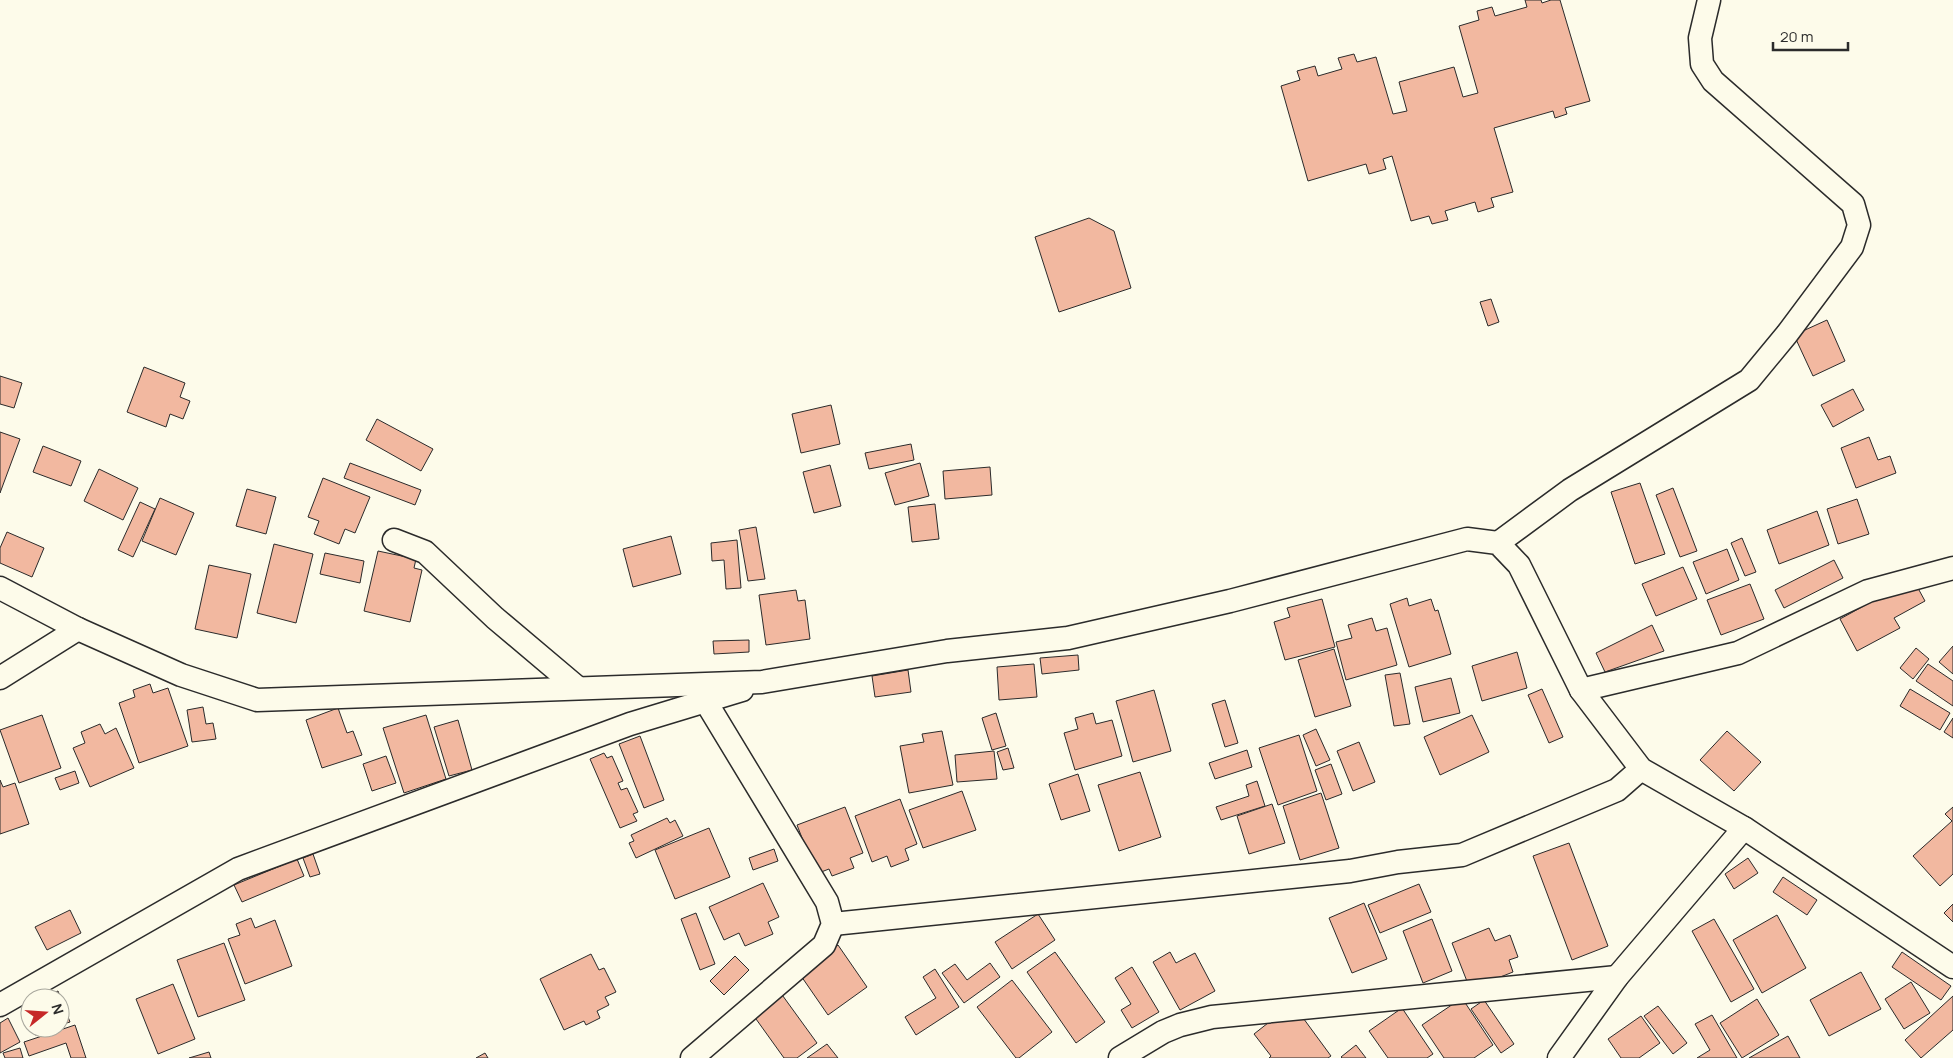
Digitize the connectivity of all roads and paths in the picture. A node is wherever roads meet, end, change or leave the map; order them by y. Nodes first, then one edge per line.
1 (1709, 0) edge
2 (394, 540) dead end
3 (1498, 543) junction
4 (1953, 568) edge
5 (0, 588) edge
6 (78, 629) junction
7 (0, 678) edge
8 (762, 682) junction
9 (578, 688) junction
10 (1581, 690) junction
11 (706, 702) junction
12 (1641, 769) junction
13 (1744, 828) junction
14 (833, 924) junction
15 (1953, 967) edge
16 (1617, 977) junction
17 (0, 1006) edge
18 (692, 1058) edge
19 (1120, 1058) edge
20 (1559, 1058) edge

1 - 3 street
2 - 9 street
3 - 8 street
3 - 10 street
4 - 10 street
5 - 6 street
6 - 7 street
6 - 9 street
8 - 9 street
8 - 11 street
10 - 12 street
11 - 14 street
11 - 17 street
12 - 13 street
12 - 14 street
13 - 15 street
13 - 16 street
14 - 18 street
16 - 19 street
16 - 20 street

